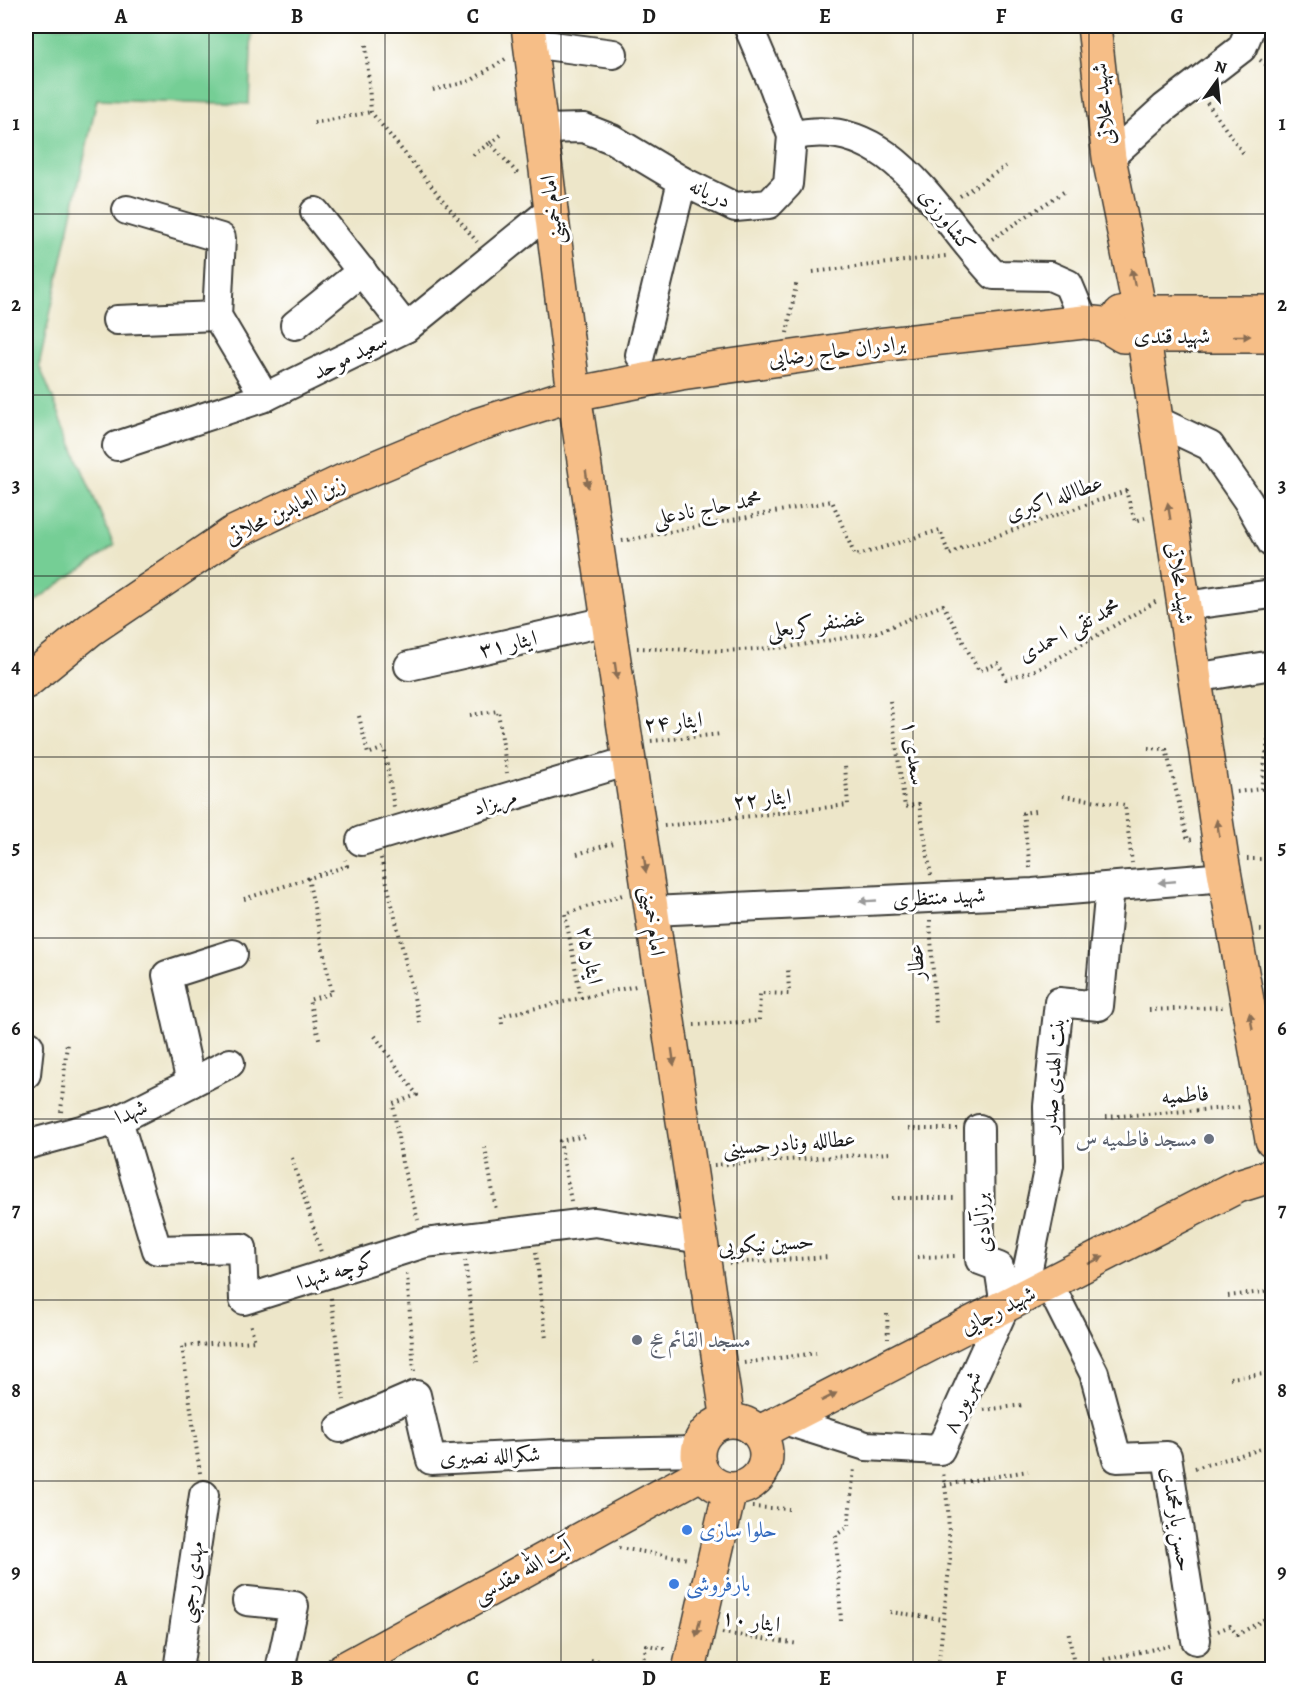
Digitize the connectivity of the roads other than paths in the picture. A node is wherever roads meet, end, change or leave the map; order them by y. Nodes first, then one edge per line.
1 (748, 26) edge
2 (1094, 26) edge
3 (1251, 26) edge
4 (529, 34) edge
5 (612, 54) dead end
6 (542, 129) junction
7 (792, 136) junction
8 (1108, 158) junction
9 (682, 181) junction
10 (127, 210) dead end
11 (552, 210) junction
12 (315, 212) dead end
13 (362, 272) junction
14 (1272, 312) edge
15 (217, 316) junction
16 (117, 320) dead end
17 (1093, 323) junction
18 (1142, 324) junction
19 (295, 325) dead end
20 (406, 328) junction
21 (1272, 336) edge
22 (640, 356) dead end
23 (265, 397) junction
24 (576, 408) junction
25 (1155, 420) junction
26 (117, 446) dead end
27 (1272, 543) edge
28 (1272, 594) edge
29 (1183, 597) junction
30 (610, 634) junction
31 (1272, 665) edge
32 (409, 666) dead end
33 (1195, 678) junction
34 (26, 682) edge
35 (628, 752) junction
36 (378, 836) road end
37 (1225, 877) junction
38 (1122, 886) junction
39 (650, 899) junction
40 (233, 954) dead end
41 (29, 1046) dead end
42 (230, 1063) dead end
43 (26, 1074) edge
44 (191, 1083) junction
45 (118, 1120) junction
46 (979, 1129) road end
47 (1272, 1140) edge
48 (26, 1146) edge
49 (1263, 1177) edge
50 (703, 1252) junction
51 (1049, 1284) junction
52 (1008, 1305) junction
53 (728, 1421) junction
54 (344, 1427) road end
55 (771, 1427) junction
56 (700, 1462) junction
57 (204, 1495) road end
58 (729, 1497) junction
59 (247, 1601) dead end
60 (1196, 1640) road end
61 (693, 1651) edge
62 (178, 1670) edge
63 (280, 1670) edge
64 (342, 1670) edge

1 - 7 street, دریانه
2 - 8 main road, شهید محلاتی
3 - 8 street
4 - 5 street
4 - 6 main road, امام خمینی
6 - 9 street, دریانه
6 - 11 main road, امام خمینی
7 - 9 street, دریانه
7 - 17 street, کشاورزی
18 -> 8 main road, شهید محلاتی
9 - 22 street
10 - 15 street
11 - 20 street, سعید موحد
11 - 24 main road, امام خمینی
12 - 13 street
13 - 19 street
13 - 20 street
14 - 18 main road, شهید قندی
15 - 16 street
15 - 23 street
17 - 18 main road, شهید قندی
17 - 24 main road, برادران حاج رضایی
18 -> 21 main road, شهید قندی
18 - 25 main road, شهید محلاتی
20 - 23 street, سعید موحد
23 - 26 street, سعید موحد
24 -> 30 main road, امام خمینی
24 - 34 main road, زین العابدین محلاتی
25 - 27 street
25 - 29 main road, شهید محلاتی
28 - 29 street
29 - 33 main road, شهید محلاتی
30 - 32 street, ایثار ۳۱
30 -> 35 main road, امام خمینی
31 - 33 street
37 -> 33 main road, شهید محلاتی
35 - 36 street, مریزاد
35 -> 39 main road, امام خمینی
37 -> 38 street, شهید منتظری
47 -> 37 main road, شهید محلاتی
38 -> 39 street, شهید منتظری
38 - 52 street, بنت الهدی صدر
39 -> 50 main road, امام خمینی
40 - 44 street
41 - 43 street
42 - 44 street, شهدا
44 - 45 street, شهدا
45 - 48 street, شهدا
45 - 50 street, کوچه شهدا
46 - 52 street, برزآبادی
51 -> 49 main road, شهید رجایی
50 - 53 main road, امام خمینی
51 - 52 main road, شهید رجایی
51 - 60 street, حسن یارمحمدی
55 -> 52 main road, شهید رجایی
52 - 55 street, ۸ شهریور
53 - 55 main road
53 - 56 main road
54 - 56 street, شکرالله نصیری
55 - 58 main road
56 - 58 main road
56 - 64 main road, آیت الله مقدسی
57 - 62 street, مهدی رجبی
58 -> 61 main road
59 - 63 street

